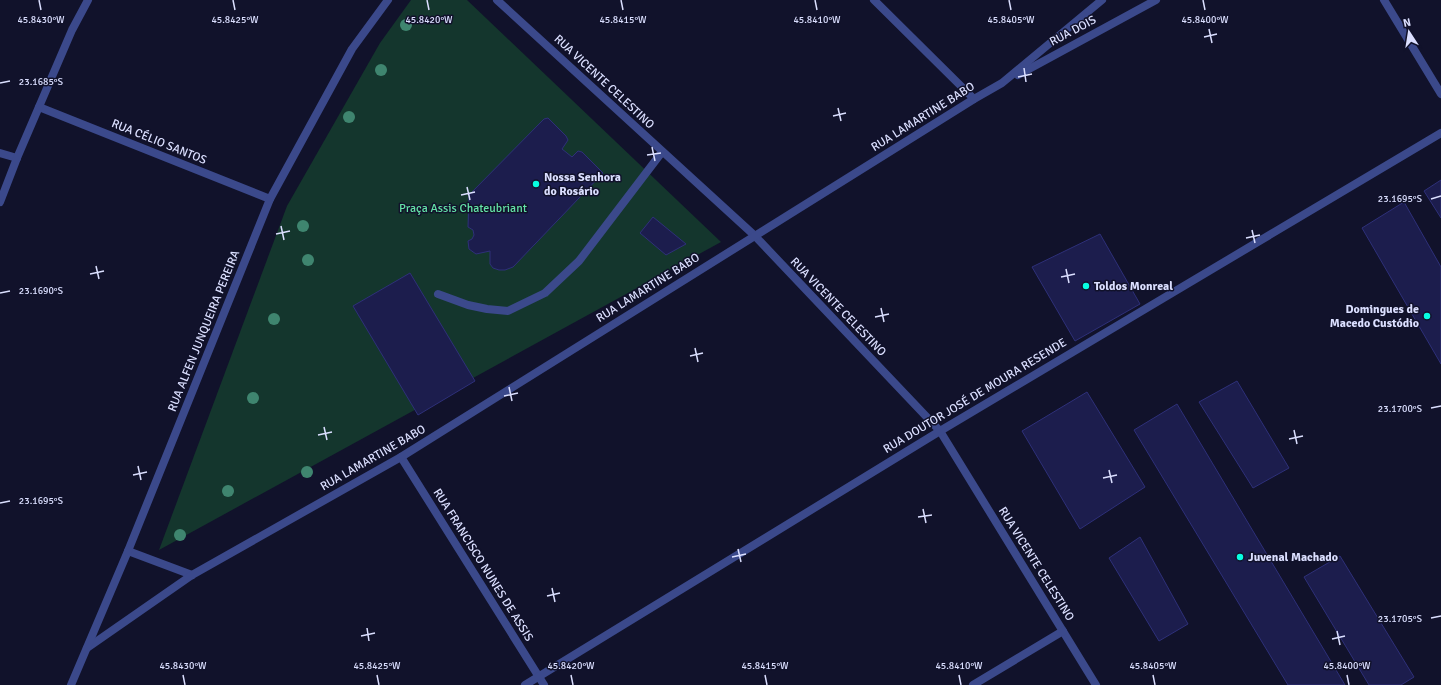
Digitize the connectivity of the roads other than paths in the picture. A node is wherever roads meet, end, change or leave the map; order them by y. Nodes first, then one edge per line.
1 (88, 0) edge
2 (388, 0) edge
3 (497, 0) edge
4 (874, 0) edge
5 (1102, 0) edge
6 (1156, 0) edge
7 (1384, 0) edge
8 (1002, 84) junction
9 (1441, 94) edge
10 (974, 99) junction
11 (39, 107) junction
12 (1441, 133) edge
13 (662, 152) junction
14 (0, 153) edge
15 (17, 158) junction
16 (270, 199) junction
17 (0, 202) edge
18 (754, 236) junction
19 (438, 294) dead end
20 (940, 431) junction
21 (401, 457) junction
22 (128, 551) junction
23 (192, 575) junction
24 (1063, 631) junction
25 (87, 648) junction
26 (539, 677) junction
27 (71, 685) edge
28 (525, 685) edge
29 (544, 685) edge
30 (973, 685) edge
31 (1096, 685) edge

1 - 11 street
2 - 16 street, RUA ALFEN JUNQUEIRA PEREIRA
3 - 13 street, RUA VICENTE CELESTINO
4 - 10 street
5 - 8 street, RUA LAMARTINE BABO
6 - 8 street, RUA DOIS
7 - 9 street
8 - 10 street, RUA LAMARTINE BABO
10 - 18 street, RUA LAMARTINE BABO
11 - 15 street
11 - 16 street, RUA CÉLIO SANTOS
12 - 20 street, RUA DOUTOR JOSÉ DE MOURA RESENDE
13 - 18 street, RUA VICENTE CELESTINO
13 - 19 street
14 - 15 street
15 - 17 street
16 - 22 street, RUA ALFEN JUNQUEIRA PEREIRA
18 - 20 street, RUA VICENTE CELESTINO
18 - 21 street, RUA LAMARTINE BABO
20 - 24 street, RUA VICENTE CELESTINO
20 - 26 street, RUA DOUTOR JOSÉ DE MOURA RESENDE
21 - 23 street, RUA LAMARTINE BABO
21 - 26 street, RUA FRANCISCO NUNES DE ASSIS
22 - 23 street
22 - 25 street, RUA ALFEN JUNQUEIRA PEREIRA
23 - 25 street, RUA LAMARTINE BABO
24 - 30 street
24 - 31 street, RUA VICENTE CELESTINO
25 - 27 street, RUA ALFEN JUNQUEIRA PEREIRA
26 - 28 street, RUA DOUTOR JOSÉ DE MOURA RESENDE
26 - 29 street, RUA FRANCISCO NUNES DE ASSIS

